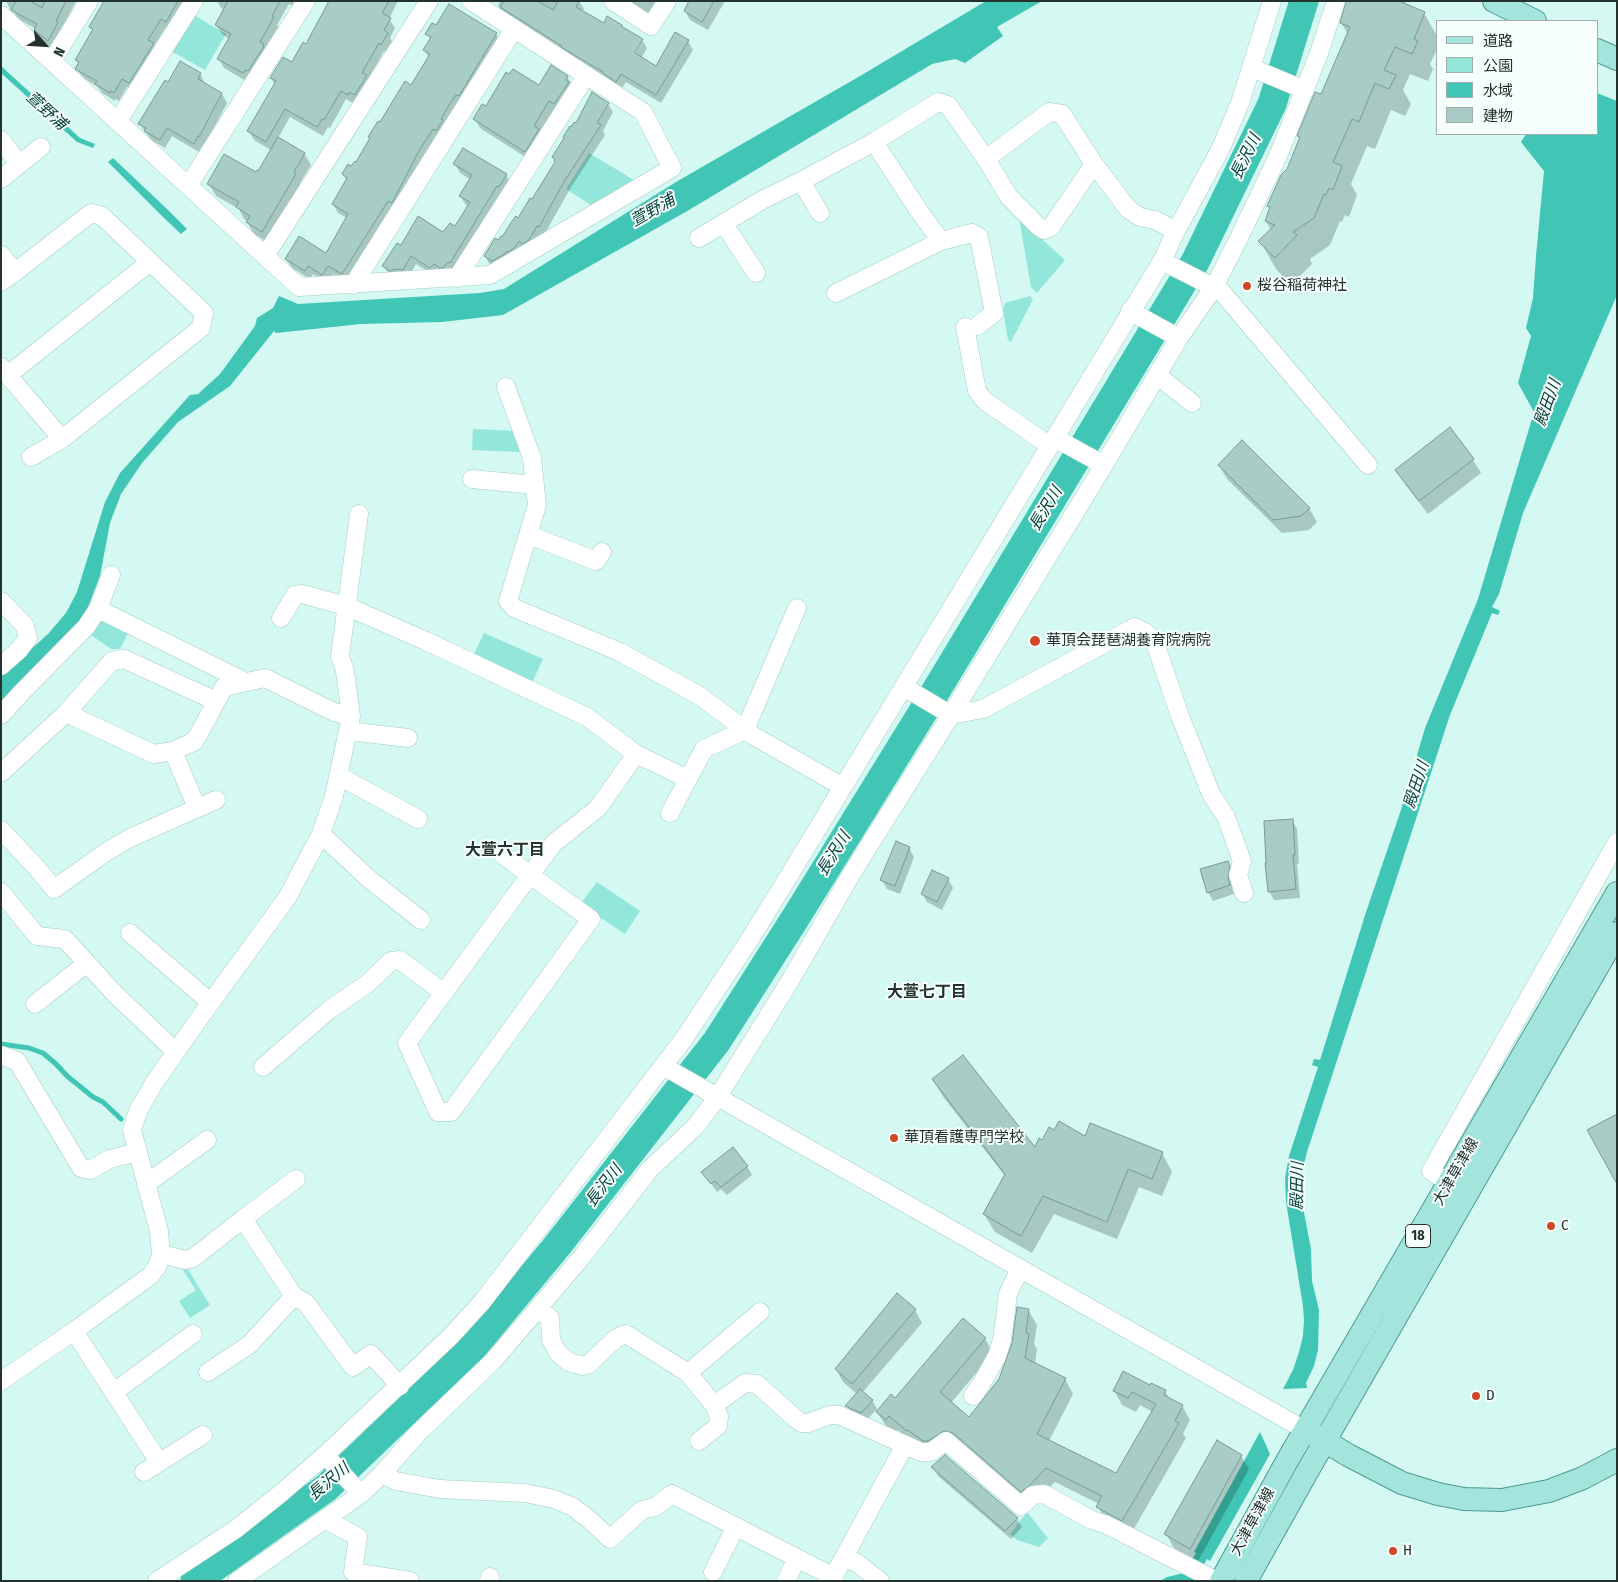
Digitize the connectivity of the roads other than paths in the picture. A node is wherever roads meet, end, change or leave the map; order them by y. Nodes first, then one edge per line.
1 (89, 1) edge
2 (194, 1) edge
3 (306, 1) edge
4 (429, 1) edge
5 (471, 1) edge
6 (613, 1) edge
7 (667, 1) edge
8 (1272, 1) edge
9 (1336, 1) edge
10 (1494, 1) edge
11 (1, 14) edge
12 (1533, 20) edge
13 (514, 29) junction
14 (1598, 50) edge
15 (1617, 59) edge
16 (52, 61) junction
17 (1257, 70) junction
18 (586, 76) junction
19 (1302, 89) junction
20 (118, 121) junction
21 (1, 140) edge
22 (874, 142) junction
23 (41, 147) dead end
24 (986, 159) junction
25 (19, 164) junction
26 (1094, 164) junction
27 (1, 179) edge
28 (801, 181) junction
29 (188, 186) junction
30 (820, 213) dead end
31 (724, 224) junction
32 (1176, 231) junction
33 (699, 238) dead end
34 (941, 241) junction
35 (1, 255) edge
36 (265, 256) junction
37 (150, 262) junction
38 (1166, 263) junction
39 (756, 274) dead end
40 (8, 277) edge
41 (457, 278) junction
42 (353, 285) junction
43 (1209, 285) junction
44 (836, 294) dead end
45 (1134, 313) junction
46 (1175, 335) junction
47 (5, 371) edge
48 (1157, 375) junction
49 (506, 387) dead end
50 (1192, 403) dead end
51 (62, 439) junction
52 (1055, 442) junction
53 (31, 456) dead end
54 (1101, 463) junction
55 (1368, 465) dead end
56 (472, 479) dead end
57 (535, 485) junction
58 (359, 514) dead end
59 (529, 536) junction
60 (602, 552) dead end
61 (111, 575) dead end
62 (1, 601) edge
63 (346, 606) junction
64 (98, 608) junction
65 (797, 608) dead end
66 (282, 618) dead end
67 (1, 666) edge
68 (246, 682) junction
69 (908, 689) junction
70 (216, 701) junction
71 (66, 713) junction
72 (949, 713) junction
73 (1, 715) edge
74 (350, 724) junction
75 (745, 730) junction
76 (408, 738) dead end
77 (173, 751) junction
78 (636, 754) junction
79 (1, 773) edge
80 (339, 776) junction
81 (688, 779) junction
82 (843, 787) junction
83 (216, 800) dead end
84 (197, 808) junction
85 (670, 813) dead end
86 (418, 819) dead end
87 (1, 830) edge
88 (321, 834) junction
89 (1617, 842) edge
90 (502, 854) dead end
91 (530, 874) junction
92 (1, 892) edge
93 (1244, 892) dead end
94 (1617, 893) edge
95 (421, 920) dead end
96 (130, 933) dead end
97 (1617, 933) edge
98 (87, 963) junction
99 (444, 993) junction
100 (210, 1002) junction
101 (36, 1004) dead end
102 (175, 1051) junction
103 (1, 1055) edge
104 (263, 1067) dead end
105 (667, 1069) junction
106 (713, 1095) junction
107 (207, 1140) dead end
108 (138, 1152) junction
109 (296, 1180) dead end
110 (146, 1184) junction
111 (1458, 1189) junction
112 (243, 1219) junction
113 (161, 1254) junction
114 (1020, 1268) junction
115 (294, 1296) junction
116 (538, 1309) junction
117 (760, 1312) dead end
118 (74, 1331) junction
119 (193, 1334) dead end
120 (208, 1372) dead end
121 (688, 1374) junction
122 (1, 1381) edge
123 (400, 1386) junction
124 (114, 1392) junction
125 (973, 1396) dead end
126 (714, 1405) junction
127 (1305, 1430) junction
128 (203, 1435) dead end
129 (699, 1441) dead end
130 (1325, 1441) junction
131 (905, 1445) junction
132 (327, 1458) junction
133 (1617, 1460) edge
134 (382, 1474) junction
135 (358, 1491) junction
136 (325, 1519) junction
137 (736, 1526) junction
138 (844, 1557) junction
139 (797, 1558) junction
140 (713, 1572) dead end
141 (833, 1579) edge
142 (1214, 1579) edge
143 (157, 1581) edge
144 (237, 1581) edge
145 (410, 1581) edge
146 (786, 1581) edge
147 (880, 1581) edge
148 (1246, 1581) edge

1 - 16 street
2 - 20 street
3 - 29 street
4 - 36 street
5 - 13 street
6 - 7 street
8 - 17 street
9 - 19 street
10 - 12 main road
11 - 16 street
13 - 18 street
13 - 42 street
14 - 15 main road
16 - 20 street
17 - 19 street
17 - 32 street
18 - 41 street
18 - 41 street
19 - 43 street
20 - 29 street
21 - 25 street
22 - 24 street
22 - 28 street
22 - 34 street
23 - 25 street
24 - 26 street
24 - 26 street
25 - 27 street
26 - 32 street
28 - 30 street
28 - 31 street
29 - 36 street
31 - 33 street
31 - 39 street
32 - 38 street
34 - 44 street
34 - 52 street
35 - 40 street
36 - 42 street
37 - 40 street
37 - 47 street
37 - 51 street
38 - 43 street
38 - 45 street
41 - 42 street
43 - 46 street
43 - 55 street
45 - 46 street
45 - 52 street
46 - 48 street
47 - 51 street
48 - 50 street
48 - 54 street
49 - 57 street
51 - 53 street
52 - 54 street
52 - 69 street
54 - 72 street
56 - 57 street
57 - 59 street
58 - 63 street
59 - 60 street
59 - 75 street
61 - 64 street
62 - 67 street
63 - 66 street
63 - 74 street
63 - 78 street
64 - 68 street
64 - 73 street
65 - 75 street
68 - 70 street
68 - 74 street
69 - 72 street
69 - 82 street
70 - 71 street
70 - 77 street
71 - 77 street
71 - 79 street
72 - 93 street
72 - 106 street
74 - 76 street
74 - 80 street
75 - 81 street
75 - 82 street
77 - 84 street
78 - 81 street
78 - 91 street
80 - 86 street
80 - 88 street
81 - 85 street
82 - 105 street
83 - 84 street
84 - 87 street
88 - 95 street
88 - 100 street
89 - 111 street
90 - 91 street
91 - 99 street
91 - 99 street
92 - 98 street
94 - 111 main road, 大津草津線 / 18
96 - 100 street
97 - 111 main road, 大津草津線 / 18
98 - 101 street
98 - 102 street
99 - 104 street
100 - 102 street
102 - 108 street
103 - 108 street
105 - 106 street
105 - 123 street
106 - 114 street
106 - 116 street
107 - 110 street
108 - 110 street
109 - 112 street
110 - 113 street
111 - 127 main road, 大津草津線 / 18
111 - 130 main road, 大津草津線 / 18
112 - 113 street
112 - 115 street
113 - 118 street
114 - 125 street
114 - 127 street
115 - 120 street
115 - 123 street
116 - 121 street
116 - 134 street
117 - 121 street
118 - 122 street
118 - 124 street
119 - 124 street
121 - 126 street
123 - 132 street
124 - 128 street
126 - 129 street
126 - 131 street
127 - 130 main road
127 - 142 main road, 大津草津線 / 18
130 - 133 main road
130 - 148 main road, 大津草津線 / 18
131 - 138 street
131 - 142 street
132 - 135 street
132 - 143 street
134 - 135 street
134 - 137 street
135 - 136 street
136 - 144 street
136 - 145 street
137 - 139 street
137 - 140 street
138 - 141 street
138 - 147 street
139 - 141 street
139 - 146 street

